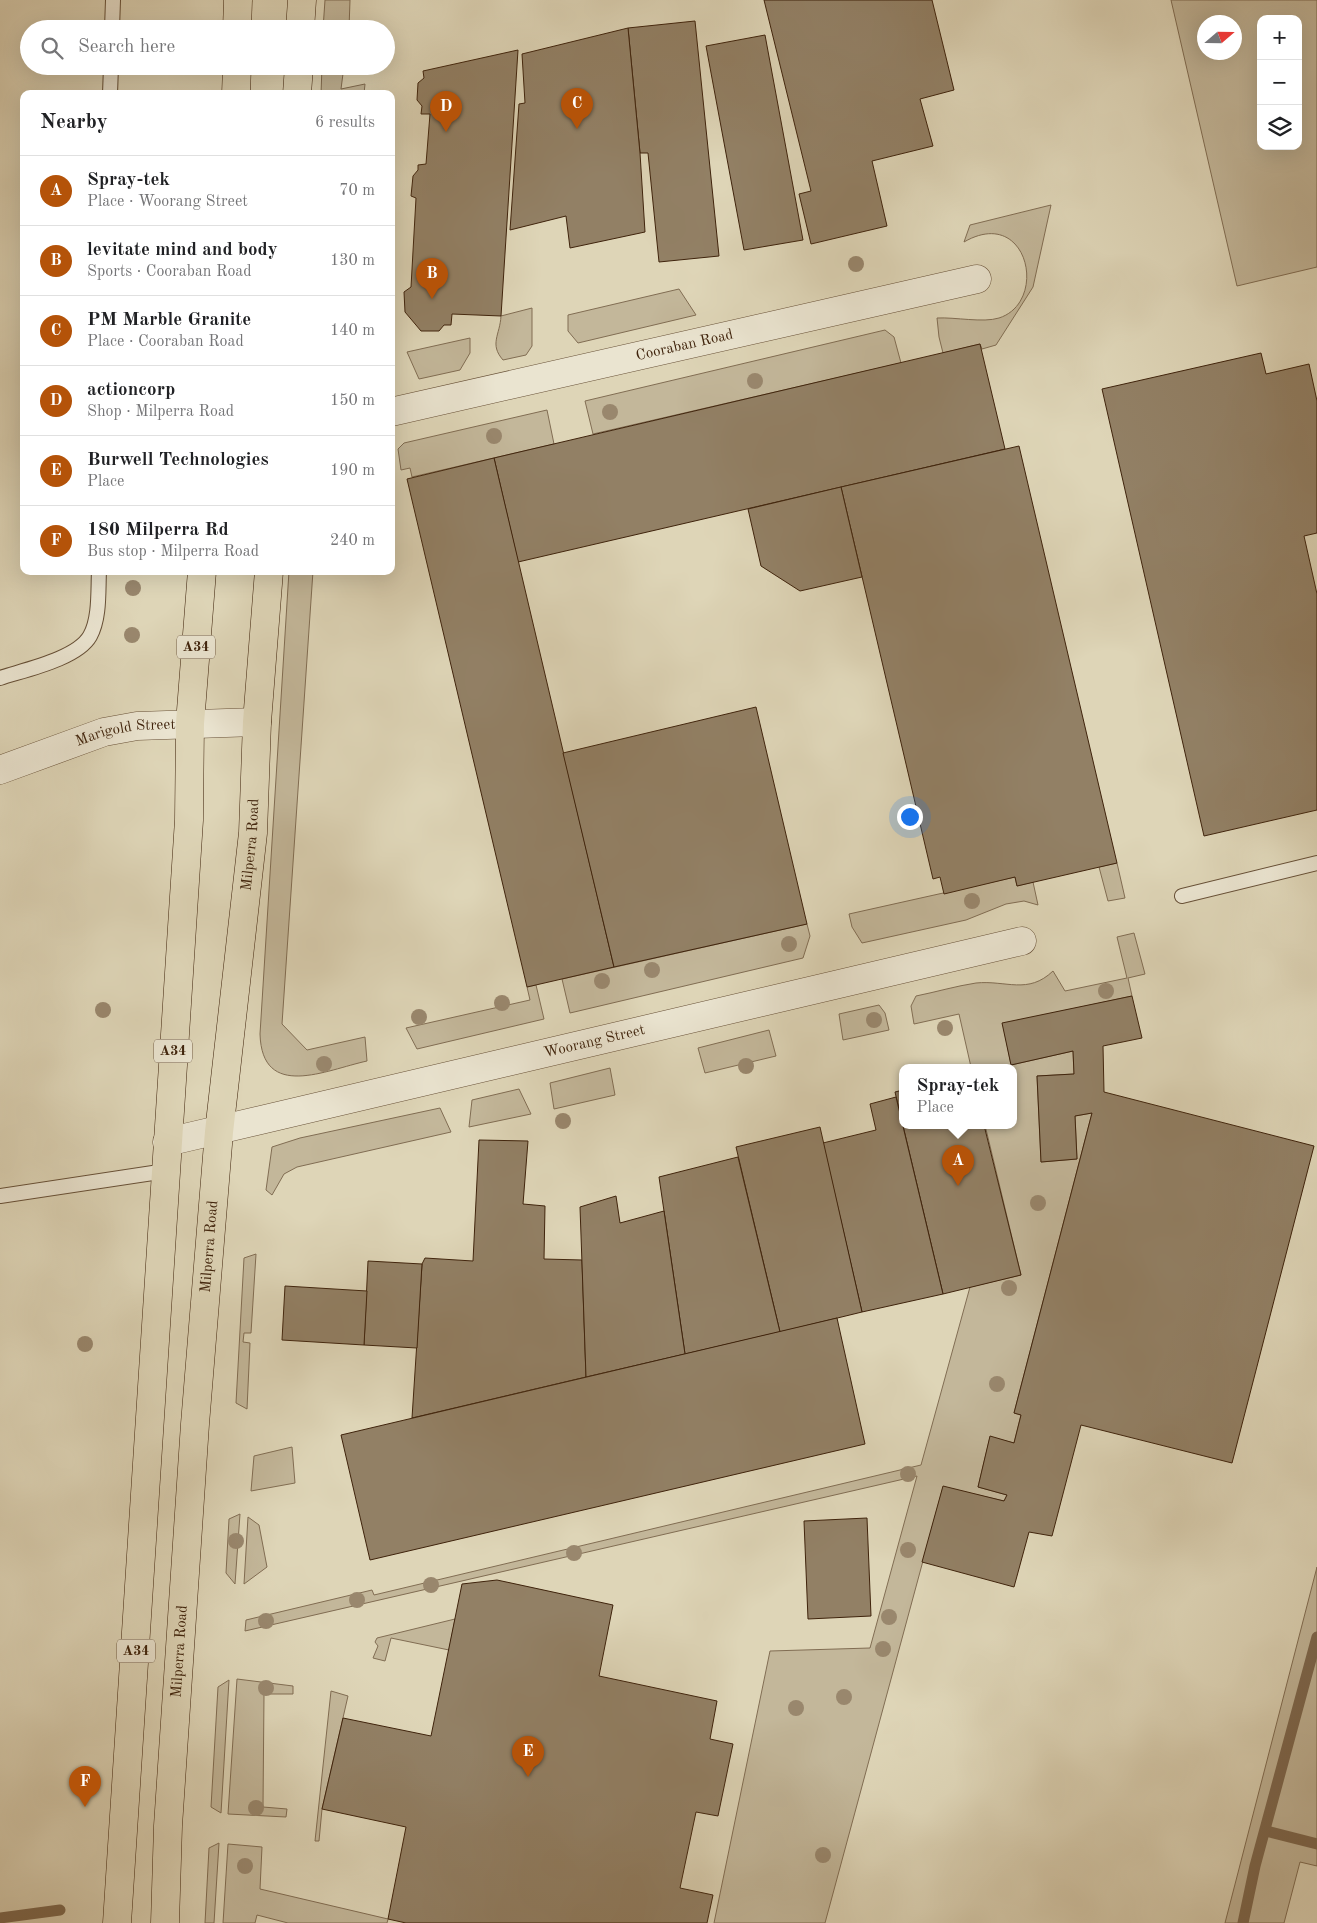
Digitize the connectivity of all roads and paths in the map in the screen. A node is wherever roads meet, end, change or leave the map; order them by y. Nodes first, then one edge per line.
1 (112, 0) edge
2 (238, 0) edge
3 (302, 0) edge
4 (112, 20) edge
5 (238, 20) edge
6 (301, 20) edge
7 (111, 75) edge
8 (237, 75) edge
9 (298, 75) edge
10 (110, 90) edge
11 (236, 90) edge
12 (297, 90) edge
13 (977, 279) dead end
14 (395, 411) edge
15 (100, 575) edge
16 (202, 575) edge
17 (269, 575) edge
18 (0, 678) edge
19 (257, 722) junction
20 (190, 723) junction
21 (0, 770) edge
22 (1317, 863) edge
23 (1182, 896) dead end
24 (1022, 941) dead end
25 (219, 1132) junction
26 (167, 1142) junction
27 (166, 1171) junction
28 (0, 1196) edge
29 (117, 1923) edge
30 (165, 1923) edge

1 - 4 lane
2 - 5 highway
3 - 6 highway
7 - 10 lane
8 - 11 highway
9 - 12 highway
13 - 14 street, Cooraban Road
15 - 18 lane
16 - 20 highway, A34
17 - 19 highway, Milperra Road
19 - 20 street, Marigold Street
19 - 25 highway, Milperra Road
20 - 21 street, Marigold Street
20 - 26 highway, A34
22 - 23 lane
24 - 25 street, Woorang Street
25 - 26 street, Woorang Street
25 - 30 highway, Milperra Road
26 - 27 highway, A34
27 - 28 lane
27 - 29 highway, A34

